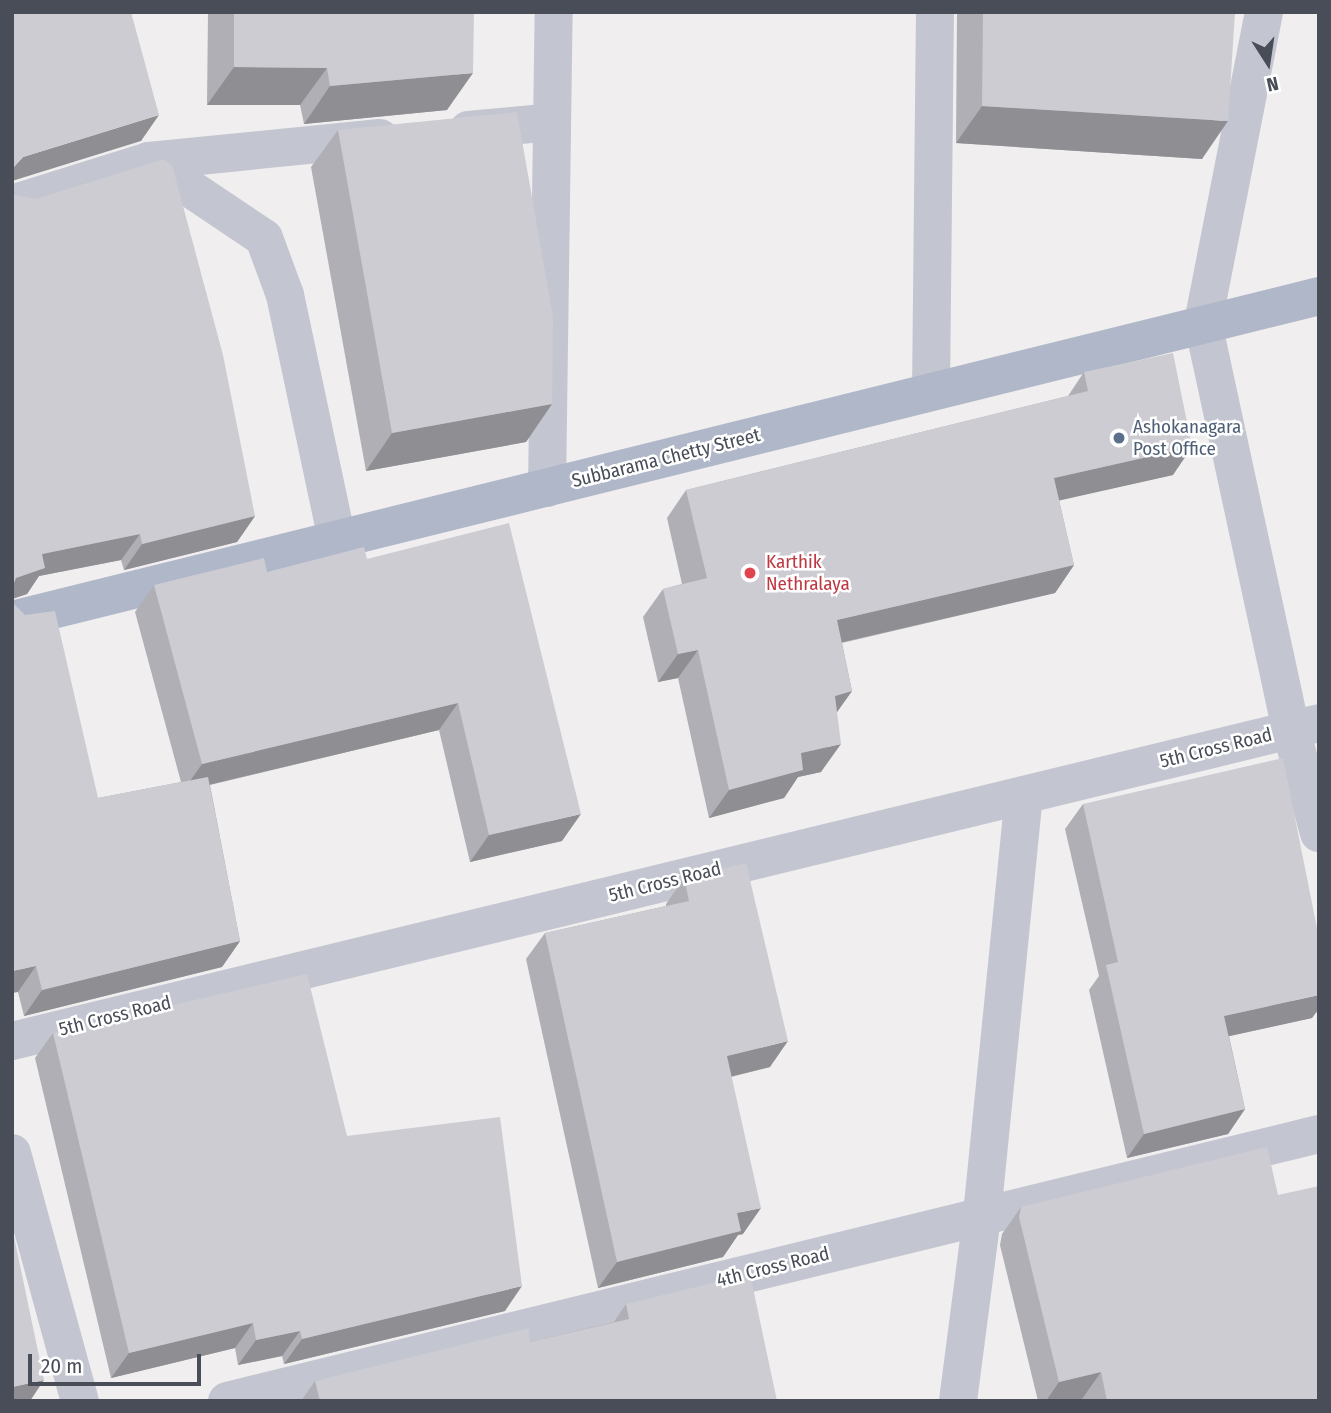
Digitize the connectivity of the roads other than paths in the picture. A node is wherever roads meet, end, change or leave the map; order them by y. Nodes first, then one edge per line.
1 (554, 12) edge
2 (935, 12) edge
3 (1264, 12) edge
4 (552, 122) junction
5 (149, 161) junction
6 (12, 204) edge
7 (1319, 296) edge
8 (1203, 323) junction
9 (931, 391) junction
10 (548, 488) junction
11 (337, 540) junction
12 (12, 620) edge
13 (1305, 727) edge
14 (1024, 794) junction
15 (1319, 833) edge
16 (12, 1041) edge
17 (1319, 1134) edge
18 (12, 1153) edge
19 (982, 1215) junction
20 (80, 1401) edge
21 (227, 1401) edge
22 (957, 1401) edge

1 - 4 street
2 - 9 street
3 - 8 street
4 - 5 street
4 - 10 street
5 - 6 street
5 - 11 street
7 - 8 main road, Subbarama Chetty Street
8 - 9 main road, Subbarama Chetty Street
8 - 13 street
9 - 10 main road, Subbarama Chetty Street
10 - 11 main road, Subbarama Chetty Street
11 - 12 main road, Subbarama Chetty Street
13 - 14 street, 5th Cross Road
13 - 15 street
14 - 16 street, 5th Cross Road
14 - 19 street
17 - 19 street, 4th Cross Road
18 - 20 street
19 - 21 street, 4th Cross Road
19 - 22 street

